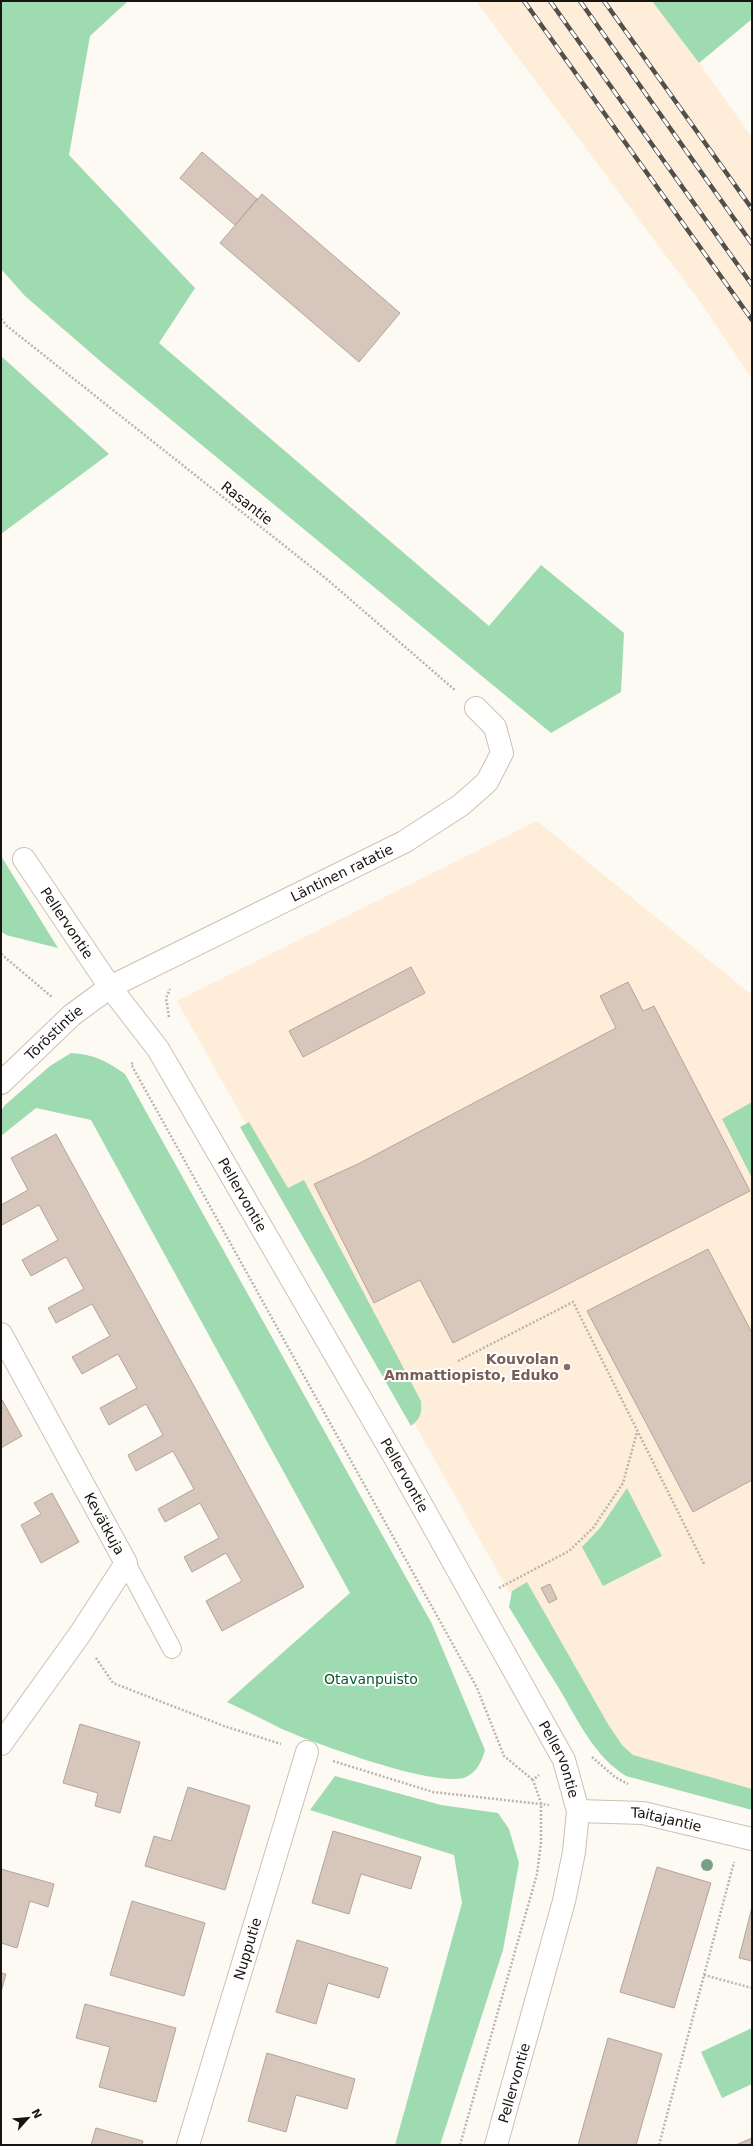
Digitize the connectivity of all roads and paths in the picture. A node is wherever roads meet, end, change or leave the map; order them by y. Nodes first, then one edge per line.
1 (1, 319) edge
2 (476, 708) joint
3 (24, 859) dead end
4 (1, 954) edge
5 (110, 987) junction
6 (72, 1015) junction
7 (137, 1061) dead end
8 (1, 1083) edge
9 (1, 1334) edge
10 (458, 1361) dead end
11 (638, 1431) junction
12 (126, 1563) junction
13 (704, 1564) dead end
14 (494, 1591) dead end
15 (172, 1649) dead end
16 (1, 1744) edge
17 (307, 1752) dead end
18 (540, 1775) dead end
19 (533, 1780) junction
20 (578, 1811) junction
21 (746, 1838) edge
22 (704, 1975) junction
23 (752, 1988) edge
24 (188, 2145) edge
25 (460, 2145) edge
26 (496, 2145) edge
27 (659, 2145) edge

1 - 2 path, Rasantie
2 - 5 street, Läntinen ratatie
3 - 5 street, Pellervontie
4 - 6 path
5 - 6 street, Töröstintie
5 - 20 street, Pellervontie
6 - 8 street, Töröstintie
7 - 19 path
9 - 12 street, Kevätkuja
10 - 11 path
11 - 13 path
11 - 14 path
12 - 15 lane
12 - 16 street, Kevätkuja
17 - 24 street, Nupputie
18 - 19 path
19 - 25 path
20 - 21 street, Taitajantie
20 - 26 street, Pellervontie
21 - 22 path
22 - 23 path
22 - 27 path

